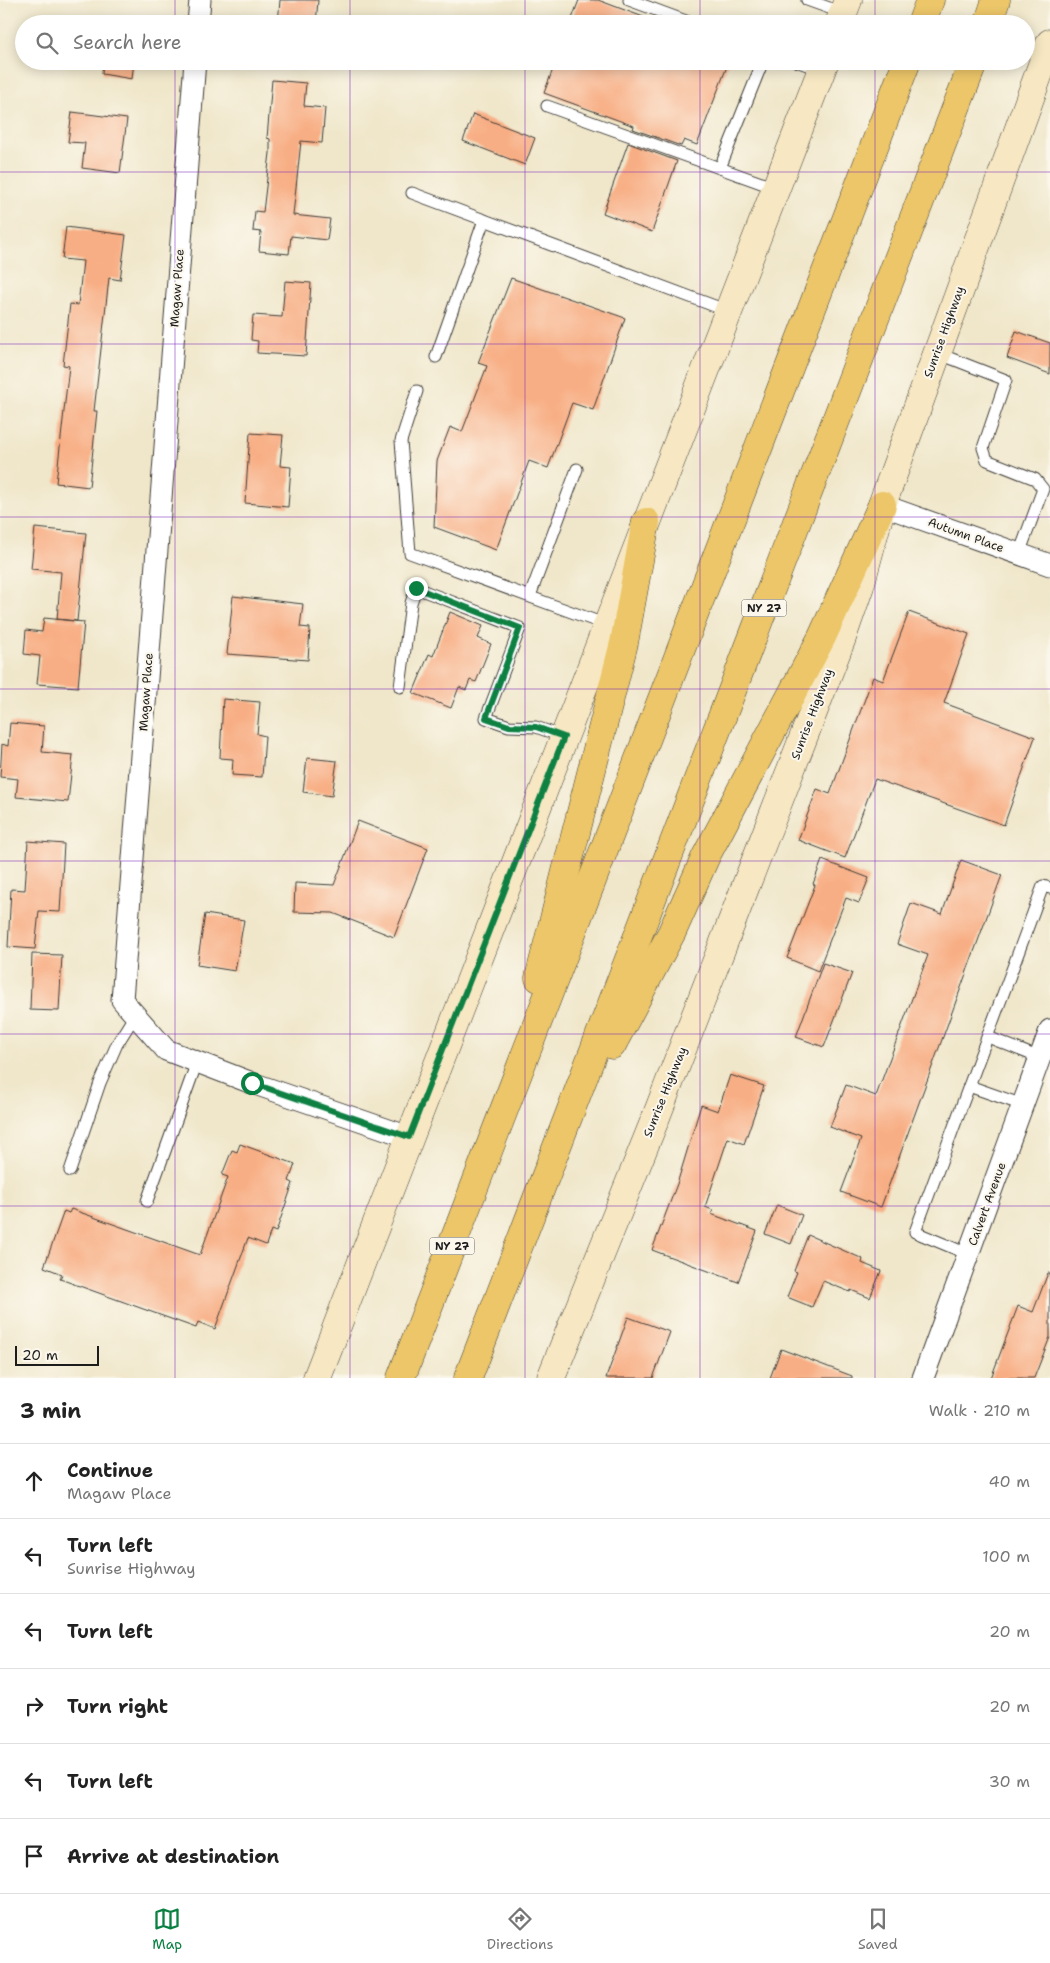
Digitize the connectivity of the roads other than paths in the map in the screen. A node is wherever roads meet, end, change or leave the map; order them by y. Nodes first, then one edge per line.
1 (200, 0) edge
2 (628, 0) edge
3 (807, 0) edge
4 (930, 0) edge
5 (996, 0) edge
6 (843, 12) edge
7 (199, 15) edge
8 (669, 15) edge
9 (924, 15) edge
10 (991, 15) edge
11 (1050, 43) edge
12 (194, 70) edge
13 (759, 70) edge
14 (812, 70) edge
15 (904, 70) edge
16 (971, 70) edge
17 (547, 106) dead end
18 (720, 168) junction
19 (775, 188) junction
20 (412, 193) dead end
21 (484, 220) junction
22 (728, 310) junction
23 (937, 352) junction
24 (436, 357) dead end
25 (416, 391) dead end
26 (576, 469) dead end
27 (882, 505) junction
28 (646, 522) junction
29 (1019, 554) junction
30 (1050, 565) edge
31 (530, 596) junction
32 (607, 625) junction
33 (400, 687) dead end
34 (564, 737) junction
35 (1050, 888) edge
36 (135, 1015) junction
37 (1050, 1030) edge
38 (988, 1036) junction
39 (1040, 1058) junction
40 (197, 1062) junction
41 (969, 1086) junction
42 (1023, 1105) junction
43 (503, 1113) junction
44 (409, 1137) junction
45 (554, 1154) junction
46 (70, 1171) dead end
47 (147, 1201) dead end
48 (968, 1254) junction
49 (317, 1378) edge
50 (401, 1378) edge
51 (468, 1378) edge
52 (551, 1378) edge
53 (924, 1378) edge

1 - 7 street
2 - 8 lane
3 - 6 lane
4 - 9 highway
5 - 10 highway
11 - 23 main road, Sunrise Highway
12 - 36 street, Magaw Place
13 - 18 lane
14 - 19 main road
15 - 43 highway, NY 27
16 - 45 highway, NY 27
17 - 18 lane
18 - 19 lane
19 - 22 main road
20 - 21 lane
21 - 22 lane
21 - 24 lane
22 - 28 main road
23 - 27 main road, Sunrise Highway
23 - 29 lane
25 - 31 lane
26 - 31 lane
27 - 29 street, Autumn Place
27 - 45 highway
27 - 52 main road, Sunrise Highway
28 - 32 main road
28 - 43 highway
29 - 30 street, Autumn Place
31 - 32 lane
32 - 34 main road
33 - 34 lane
34 - 44 main road
35 - 38 lane
36 - 40 street, Magaw Place
36 - 46 lane
37 - 39 street, Calvert Avenue
38 - 39 lane
38 - 41 lane
39 - 42 street, Calvert Avenue
40 - 44 street, Magaw Place
40 - 47 lane
41 - 42 lane
41 - 48 lane
42 - 48 street, Calvert Avenue
43 - 50 highway, NY 27
44 - 49 main road
45 - 51 highway, NY 27
48 - 53 street, Calvert Avenue

